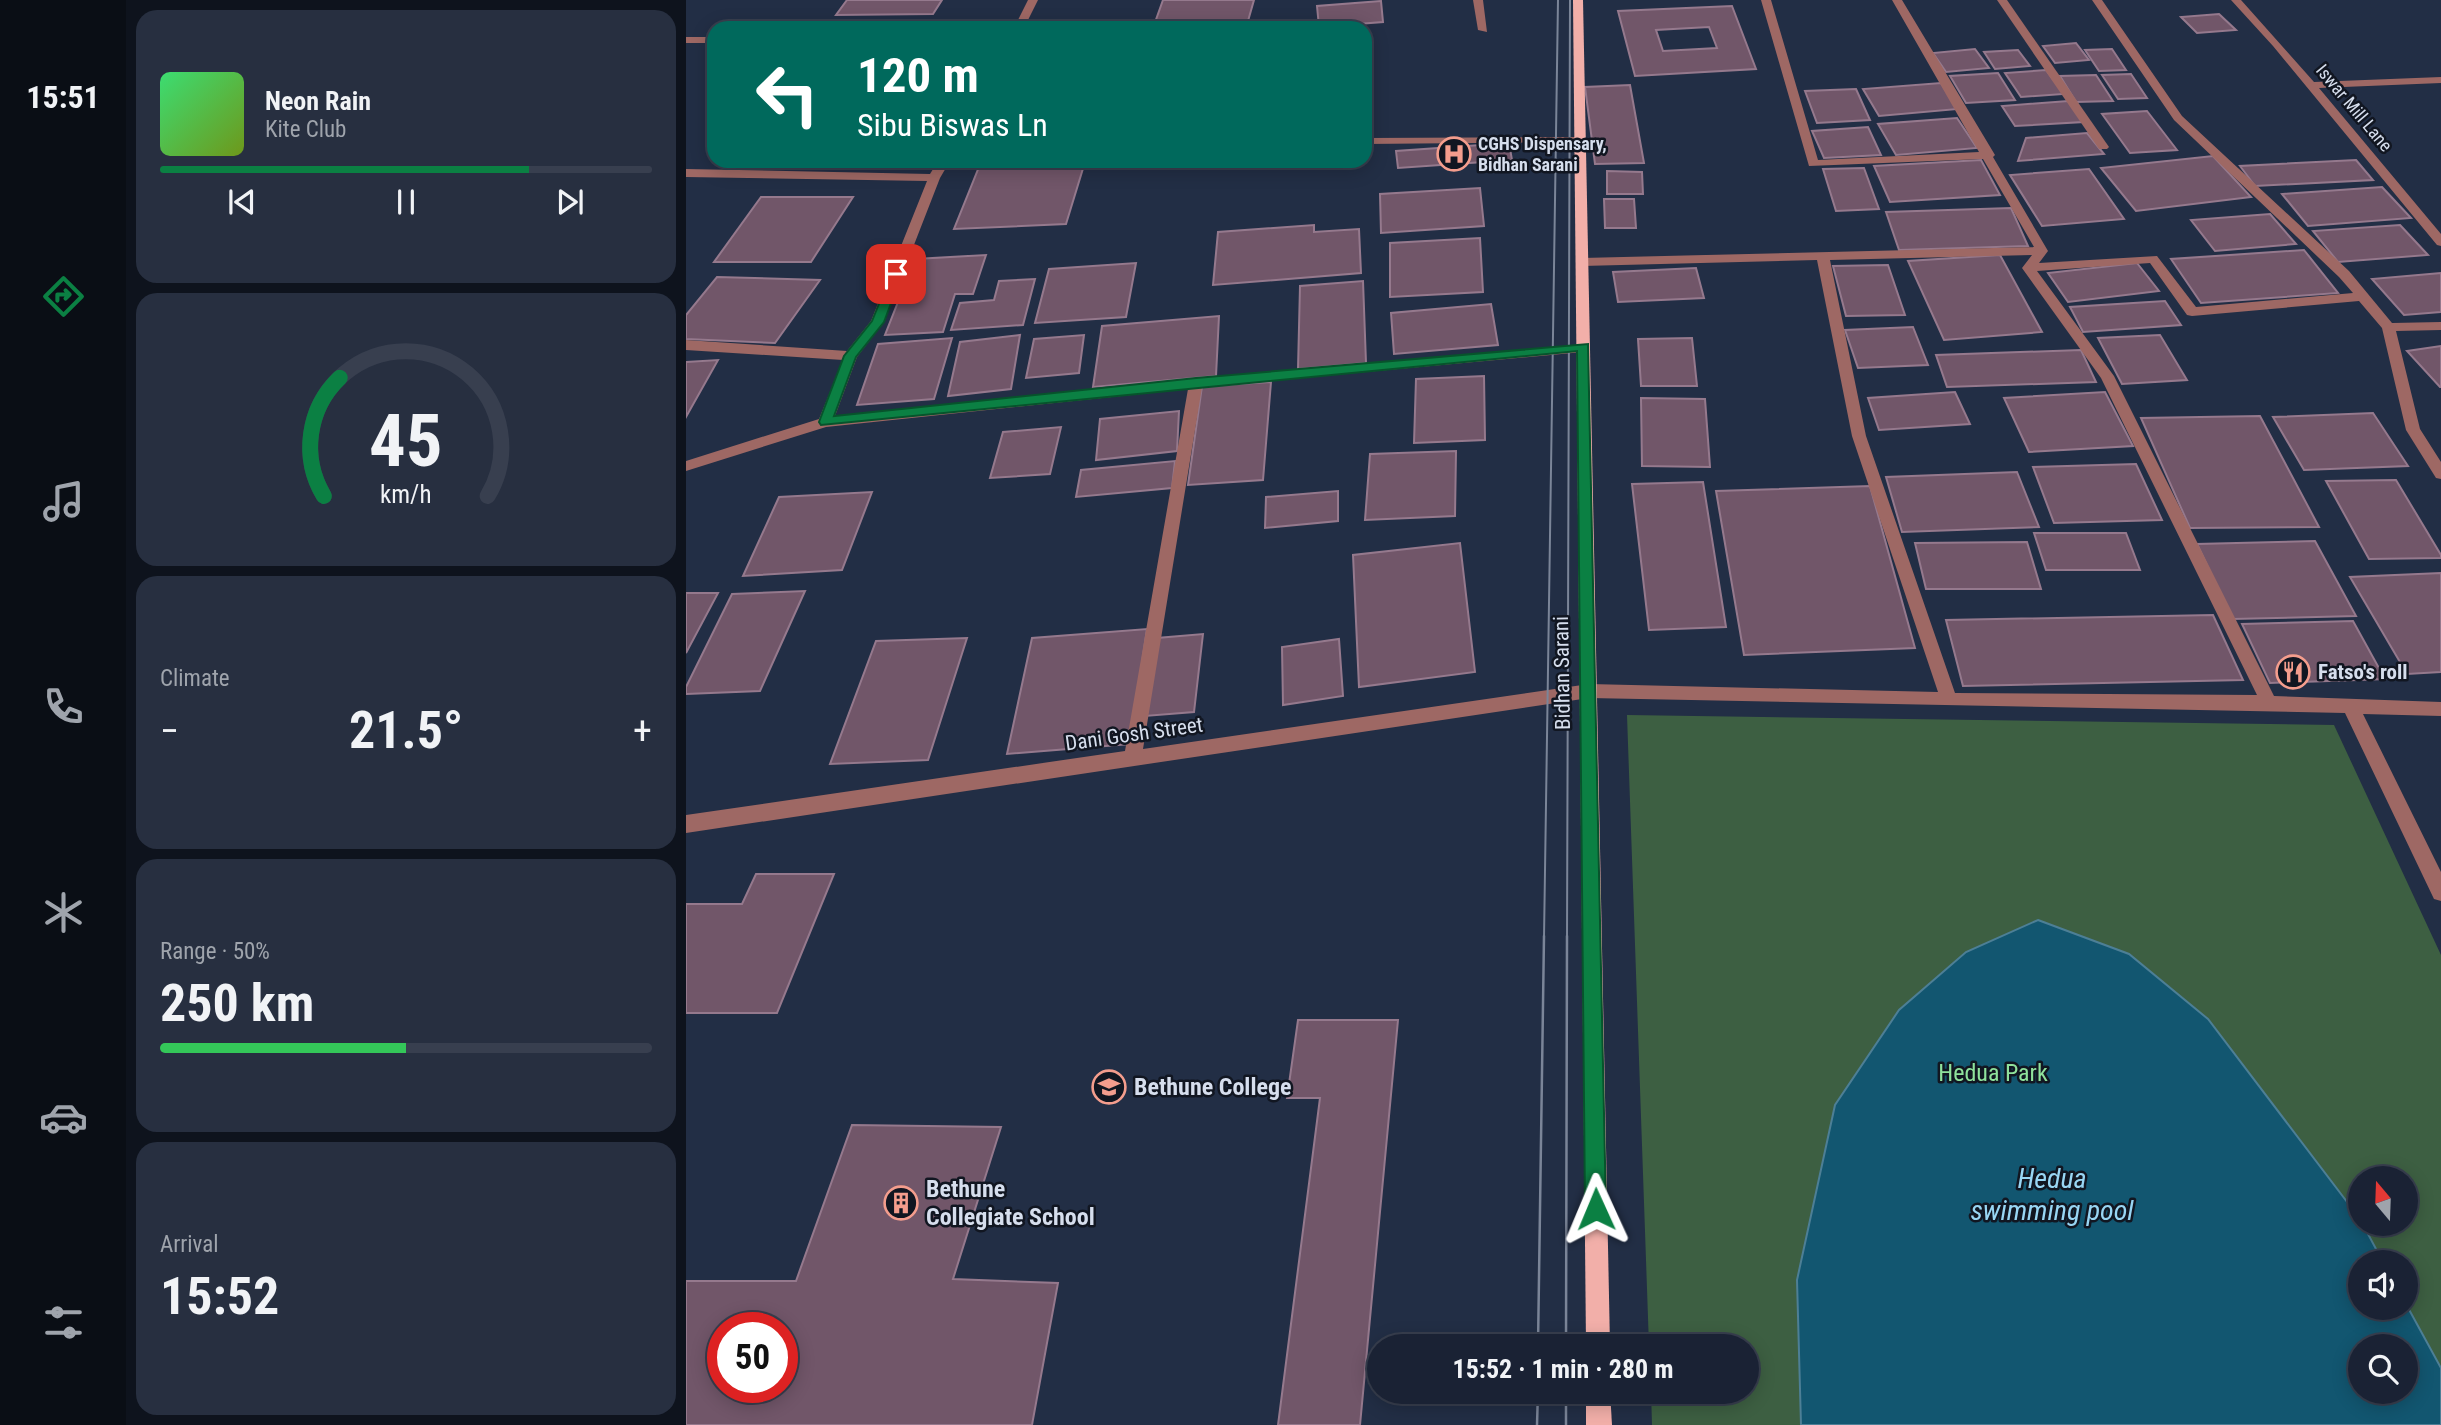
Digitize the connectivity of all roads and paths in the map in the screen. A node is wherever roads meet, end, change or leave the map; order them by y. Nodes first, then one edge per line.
1 (1033, 0) edge
2 (1478, 0) edge
3 (1578, 0) edge
4 (1766, 0) edge
5 (1897, 0) edge
6 (2002, 0) edge
7 (2097, 0) edge
8 (2236, 0) edge
9 (1022, 21) edge
10 (1483, 30) dead end
11 (686, 40) edge
12 (707, 40) edge
13 (2441, 80) edge
14 (2312, 85) junction
15 (1580, 139) junction
16 (1372, 141) edge
17 (2103, 147) dead end
18 (1989, 155) junction
19 (940, 168) edge
20 (686, 173) edge
21 (934, 178) junction
22 (2441, 242) edge
23 (2042, 251) junction
24 (1823, 258) junction
25 (1582, 262) junction
26 (2028, 268) junction
27 (2363, 296) junction
28 (2441, 326) edge
29 (2388, 327) junction
30 (686, 345) edge
31 (1583, 347) junction
32 (851, 356) junction
33 (1196, 383) junction
34 (825, 422) junction
35 (686, 466) edge
36 (2441, 474) edge
37 (1589, 691) junction
38 (1949, 700) junction
39 (2269, 703) junction
40 (2351, 708) junction
41 (2441, 709) edge
42 (1133, 756) junction
43 (686, 824) edge
44 (2441, 892) edge
45 (1598, 1334) edge
46 (1598, 1404) edge
47 (1599, 1425) edge

1 - 9 street
2 - 10 street
3 - 15 main road, Bidhan Sarani
4 - 18 street
5 - 18 street
6 - 17 street
7 - 27 street
8 - 14 street, Iswar Mill Lane
11 - 12 street
13 - 14 street
14 - 22 street, Iswar Mill Lane
15 - 16 street
15 - 25 main road, Bidhan Sarani
18 - 23 street
19 - 21 street
20 - 21 street
21 - 32 street
23 - 24 street
23 - 26 street
24 - 25 street
24 - 38 street
25 - 31 main road, Bidhan Sarani
26 - 27 street
26 - 39 street
27 - 29 street
28 - 29 street
29 - 36 street
30 - 32 street
31 - 33 street
31 - 37 main road, Bidhan Sarani
32 - 34 street
33 - 34 street
33 - 42 street
34 - 35 street
37 - 38 street, Dani Gosh Street
37 - 42 street, Dani Gosh Street
37 - 45 main road, Bidhan Sarani
38 - 39 street, Dani Gosh Street
39 - 40 street, Dani Gosh Street
40 - 41 street, Dani Gosh Street
40 - 44 street
42 - 43 street, Dani Gosh Street
46 - 47 main road

